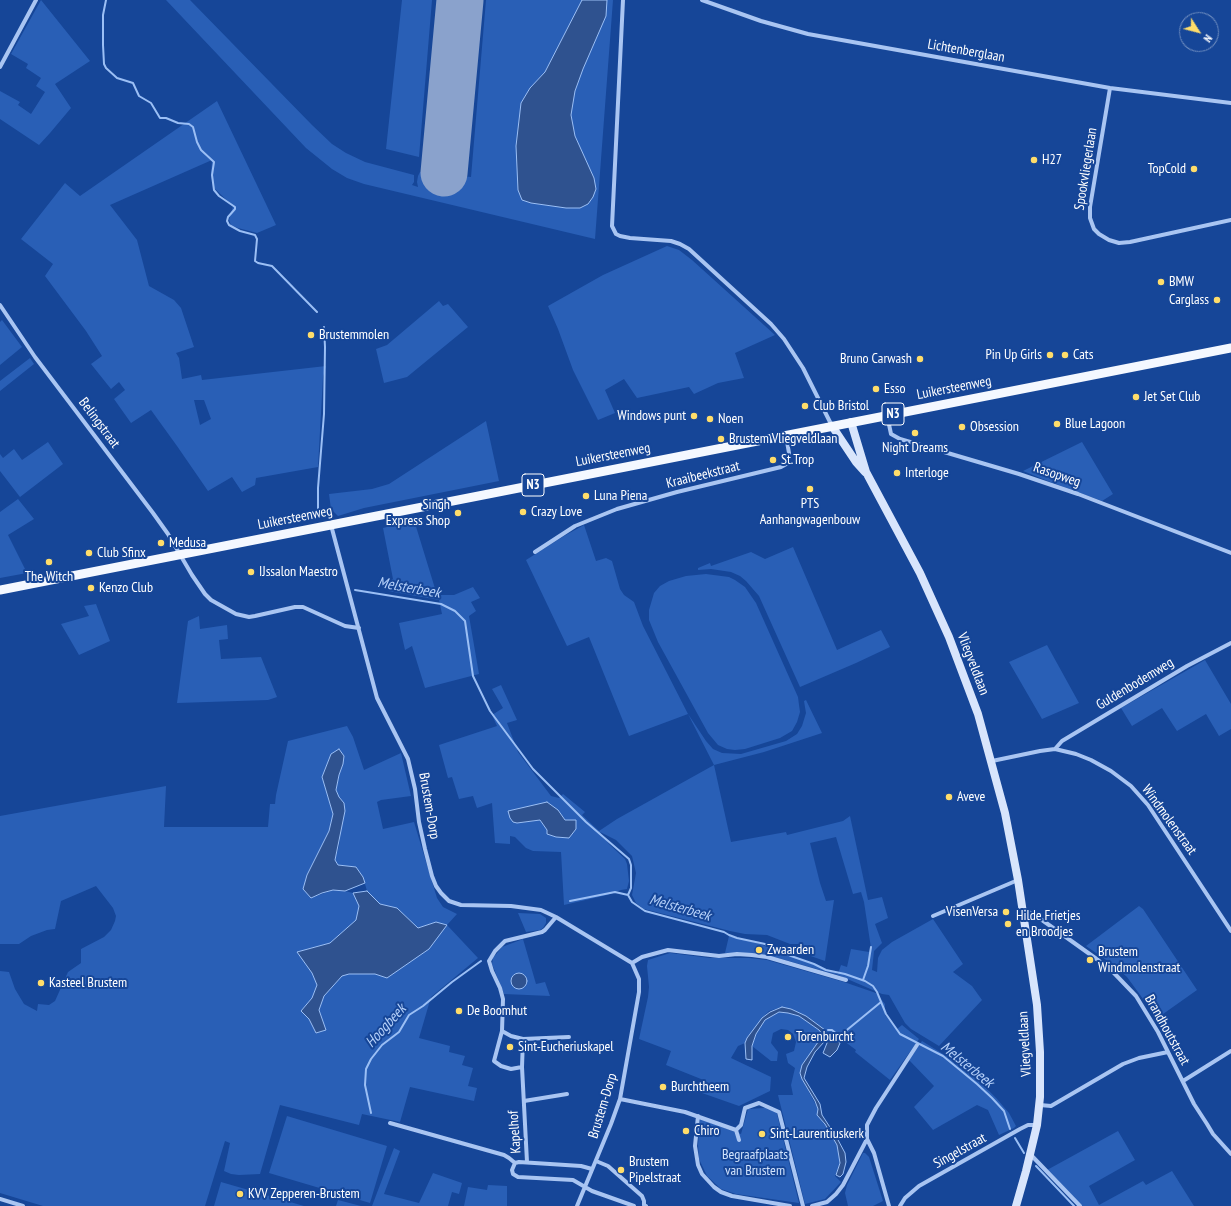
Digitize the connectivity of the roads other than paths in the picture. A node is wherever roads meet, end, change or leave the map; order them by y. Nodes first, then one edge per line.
1 (36, 0) edge
2 (623, 0) edge
3 (702, 0) edge
4 (0, 67) edge
5 (1110, 88) junction
6 (1231, 103) edge
7 (1231, 220) edge
8 (0, 305) edge
9 (1231, 348) edge
10 (887, 415) junction
11 (851, 422) junction
12 (832, 426) junction
13 (786, 436) junction
14 (866, 472) junction
15 (331, 525) junction
16 (535, 552) dead end
17 (1231, 553) edge
18 (180, 555) junction
19 (0, 590) edge
20 (359, 628) junction
21 (1231, 643) edge
22 (1055, 749) junction
23 (992, 761) junction
24 (1018, 880) junction
25 (1022, 908) junction
26 (933, 916) dead end
27 (556, 917) junction
28 (1231, 931) edge
29 (632, 963) junction
30 (846, 980) dead end
31 (502, 1031) junction
32 (570, 1037) dead end
33 (523, 1039) junction
34 (917, 1045) dead end
35 (1231, 1051) edge
36 (1168, 1052) junction
37 (522, 1067) junction
38 (1183, 1081) junction
39 (567, 1094) dead end
40 (620, 1100) junction
41 (524, 1101) junction
42 (1039, 1105) junction
43 (698, 1116) junction
44 (390, 1123) dead end
45 (1036, 1125) junction
46 (736, 1130) junction
47 (867, 1139) junction
48 (739, 1140) dead end
49 (1231, 1154) edge
50 (1031, 1155) junction
51 (596, 1161) junction
52 (527, 1162) junction
53 (515, 1163) junction
54 (592, 1169) junction
55 (584, 1186) junction
56 (0, 1199) edge
57 (23, 1206) edge
58 (577, 1206) edge
59 (634, 1206) edge
60 (644, 1206) edge
61 (790, 1206) edge
62 (803, 1206) edge
63 (812, 1206) edge
64 (889, 1206) edge
65 (900, 1206) edge
66 (1016, 1206) edge
67 (1080, 1206) edge

1 - 4 street
2 - 12 street
3 - 5 street, Lichtenberglaan
5 - 6 street, Lichtenberglaan
5 - 7 street, Spookvliegerlaan
8 - 18 street, Belingstraat
9 - 10 main road, Luikersteenweg / N3
10 - 11 main road, Luikersteenweg / N3
10 - 17 street, Rasopweg
11 - 12 main road, Luikersteenweg / N3
11 - 14 main road, Vliegveldlaan
12 - 13 main road, Luikersteenweg / N3
12 - 14 main road, Vliegveldlaan
13 - 15 main road, Luikersteenweg / N3
13 - 16 street, Kraaibeekstraat
14 - 23 main road, Vliegveldlaan
15 - 18 main road, Luikersteenweg / N3
15 - 20 street, Brustem-Dorp
18 - 19 main road, Luikersteenweg / N3
18 - 20 street, Belingstraat
20 - 27 street, Brustem-Dorp
21 - 22 street, Guldenbodemweg
22 - 23 street, Windmolenstraat
22 - 28 street, Windmolenstraat
23 - 24 main road, Vliegveldlaan
24 - 25 main road, Vliegveldlaan
24 - 26 street
25 - 36 street, Brandhoutstraat
25 - 42 main road, Vliegveldlaan
27 - 29 street, Brustem-Dorp
27 - 31 street
29 - 30 street
29 - 40 street, Brustem-Dorp
31 - 33 street
31 - 37 street
32 - 33 street
33 - 37 street, Kapelhof
34 - 47 street
35 - 38 street
36 - 38 street, Brandhoutstraat
36 - 42 street
37 - 41 street, Kapelhof
38 - 49 street, Brandhoutstraat
39 - 41 street, Kapelhof
40 - 43 street
40 - 51 street, Brustem-Dorp
41 - 52 street, Kapelhof
42 - 45 main road, Vliegveldlaan
43 - 46 street
43 - 61 street
44 - 53 street
45 - 50 main road, Vliegveldlaan
45 - 65 street, Singelstraat
46 - 48 street
46 - 62 street
47 - 63 street
47 - 64 street
50 - 66 main road, Vliegveldlaan
50 - 67 street
51 - 54 street, Brustem-Dorp
51 - 60 street, Brustem-Dorp
52 - 53 street
52 - 54 street
53 - 55 street
54 - 55 street, Brustem-Dorp
55 - 58 street, Brustem-Dorp
55 - 59 street
56 - 57 street

